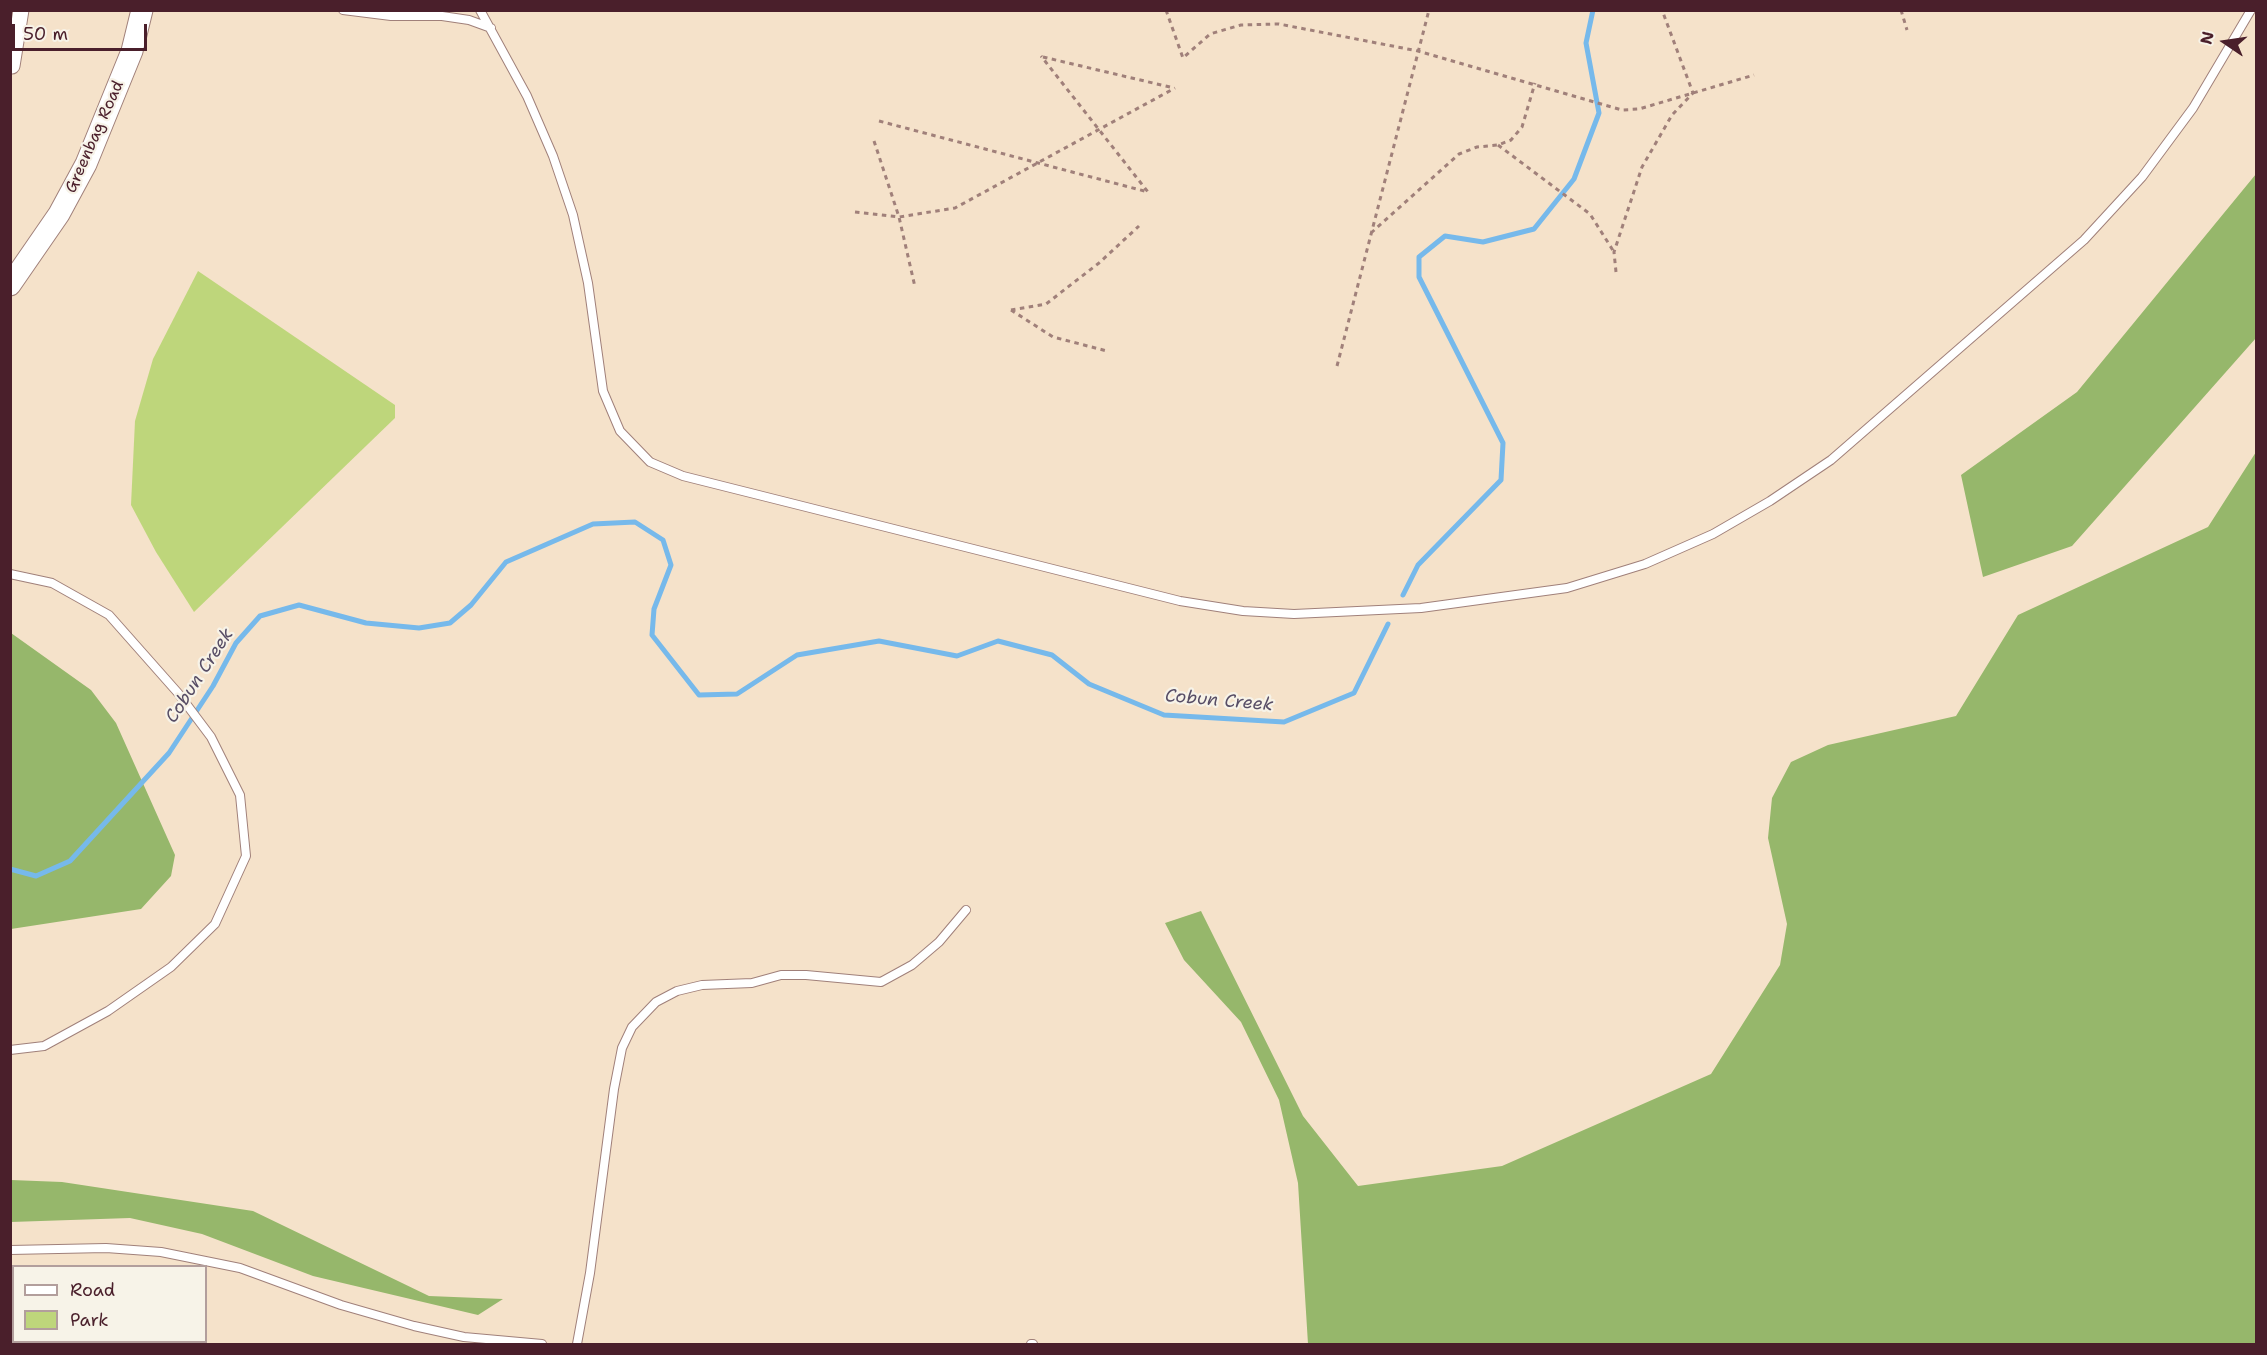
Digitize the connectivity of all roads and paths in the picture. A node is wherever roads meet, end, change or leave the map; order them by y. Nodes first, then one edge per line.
1 (21, 10) edge
2 (142, 10) edge
3 (343, 10) edge
4 (480, 10) edge
5 (1166, 10) edge
6 (1430, 10) edge
7 (1662, 10) edge
8 (1900, 10) edge
9 (2251, 10) edge
10 (491, 28) junction
11 (1907, 30) dead end
12 (1418, 51) junction
13 (12, 66) dead end
14 (1754, 75) dead end
15 (1535, 83) junction
16 (1693, 93) junction
17 (879, 122) dead end
18 (1099, 130) junction
19 (874, 141) dead end
20 (1498, 145) junction
21 (1037, 163) junction
22 (855, 212) dead end
23 (899, 217) junction
24 (1140, 226) dead end
25 (1371, 234) junction
26 (1614, 252) junction
27 (1616, 272) dead end
28 (10, 285) edge
29 (915, 287) dead end
30 (1107, 351) dead end
31 (1337, 366) dead end
32 (10, 574) edge
33 (966, 910) dead end
34 (10, 1050) edge
35 (10, 1250) edge
36 (542, 1344) edge
37 (577, 1344) edge

1 - 13 street
2 - 28 main road, Greenbag Road
3 - 10 lane
4 - 10 lane
5 - 12 path
6 - 12 path
7 - 16 path
8 - 11 path
9 - 10 lane
12 - 15 path
12 - 25 path
14 - 16 path
15 - 16 path
15 - 20 path
16 - 26 path
17 - 21 path
18 - 18 path
18 - 21 path
18 - 21 path
19 - 23 path
20 - 25 path
20 - 26 path
21 - 23 path
22 - 23 path
23 - 29 path
24 - 30 path
25 - 31 path
26 - 27 path
32 - 34 lane
33 - 37 lane
35 - 36 lane

